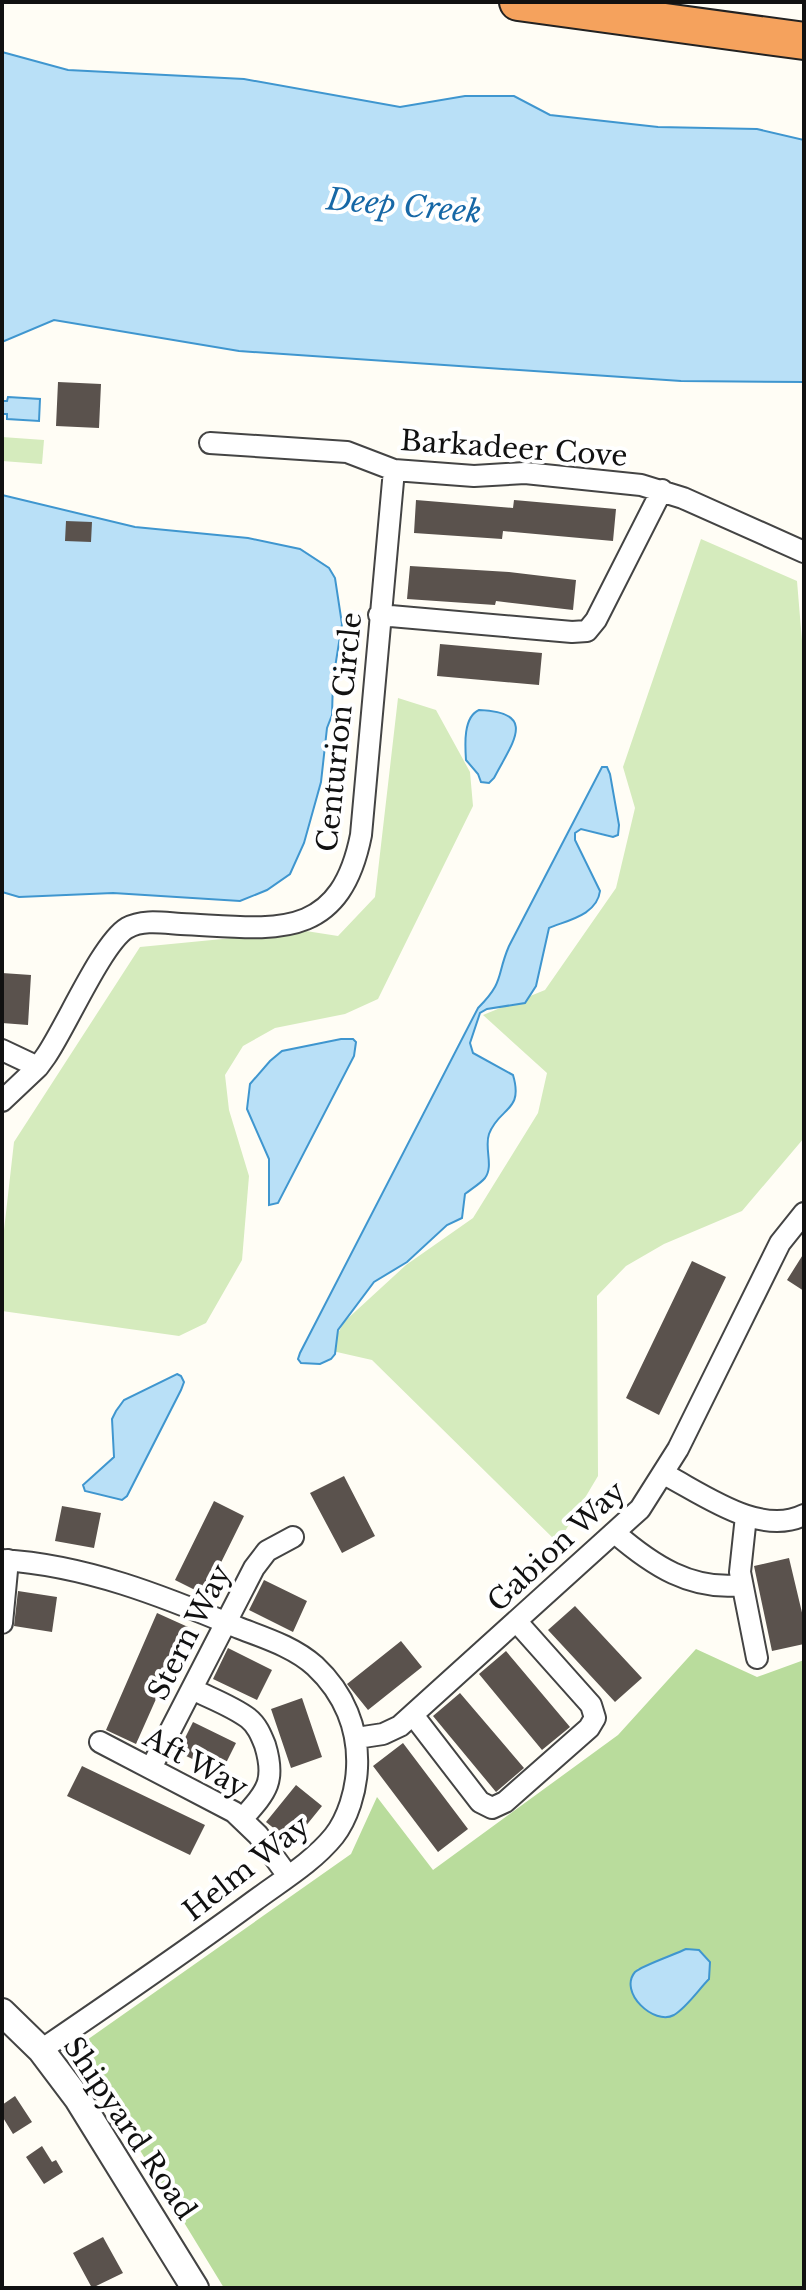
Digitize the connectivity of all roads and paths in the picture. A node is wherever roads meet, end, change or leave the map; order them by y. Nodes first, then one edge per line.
1 (518, 2) edge
2 (638, 2) edge
3 (804, 24) edge
4 (804, 41) edge
5 (210, 443) dead end
6 (394, 470) junction
7 (662, 490) junction
8 (804, 552) edge
9 (379, 615) junction
10 (2, 1050) edge
11 (38, 1067) junction
12 (2, 1101) edge
13 (804, 1213) edge
14 (664, 1474) junction
15 (804, 1515) edge
16 (746, 1516) junction
17 (615, 1533) junction
18 (293, 1537) dead end
19 (5, 1560) edge
20 (742, 1585) junction
21 (226, 1622) junction
22 (517, 1622) junction
23 (2, 1623) edge
24 (757, 1658) dead end
25 (192, 1689) junction
26 (413, 1715) junction
27 (357, 1738) junction
28 (100, 1742) dead end
29 (151, 1768) junction
30 (243, 1818) junction
31 (288, 1876) junction
32 (2, 2012) edge
33 (41, 2050) junction
34 (195, 2288) edge

1 - 4 highway
2 - 3 highway
5 - 6 street, Barkadeer Cove
6 - 7 street, Barkadeer Cove
6 - 9 street, Centurion Circle
7 - 8 street, Barkadeer Cove
7 - 9 street
9 - 11 street, Centurion Circle
10 - 11 street
11 - 12 street, Centurion Circle
13 - 14 street, Gabion Way
14 - 16 street
14 - 17 street, Gabion Way
15 - 16 street
16 - 20 street
17 - 20 street
17 - 22 street, Gabion Way
18 - 21 street, Stern Way
19 - 21 street, Helm Way
19 - 23 street
20 - 24 street
21 - 25 street, Stern Way
21 - 27 street, Helm Way
22 - 26 street, Gabion Way
22 - 26 street
25 - 29 street, Stern Way
25 - 30 street
26 - 27 street, Gabion Way
27 - 31 street, Helm Way
28 - 29 street, Aft Way
29 - 30 street, Aft Way
30 - 31 street, Aft Way
31 - 33 street, Helm Way
32 - 33 street, Shipyard Road
33 - 34 street, Shipyard Road

